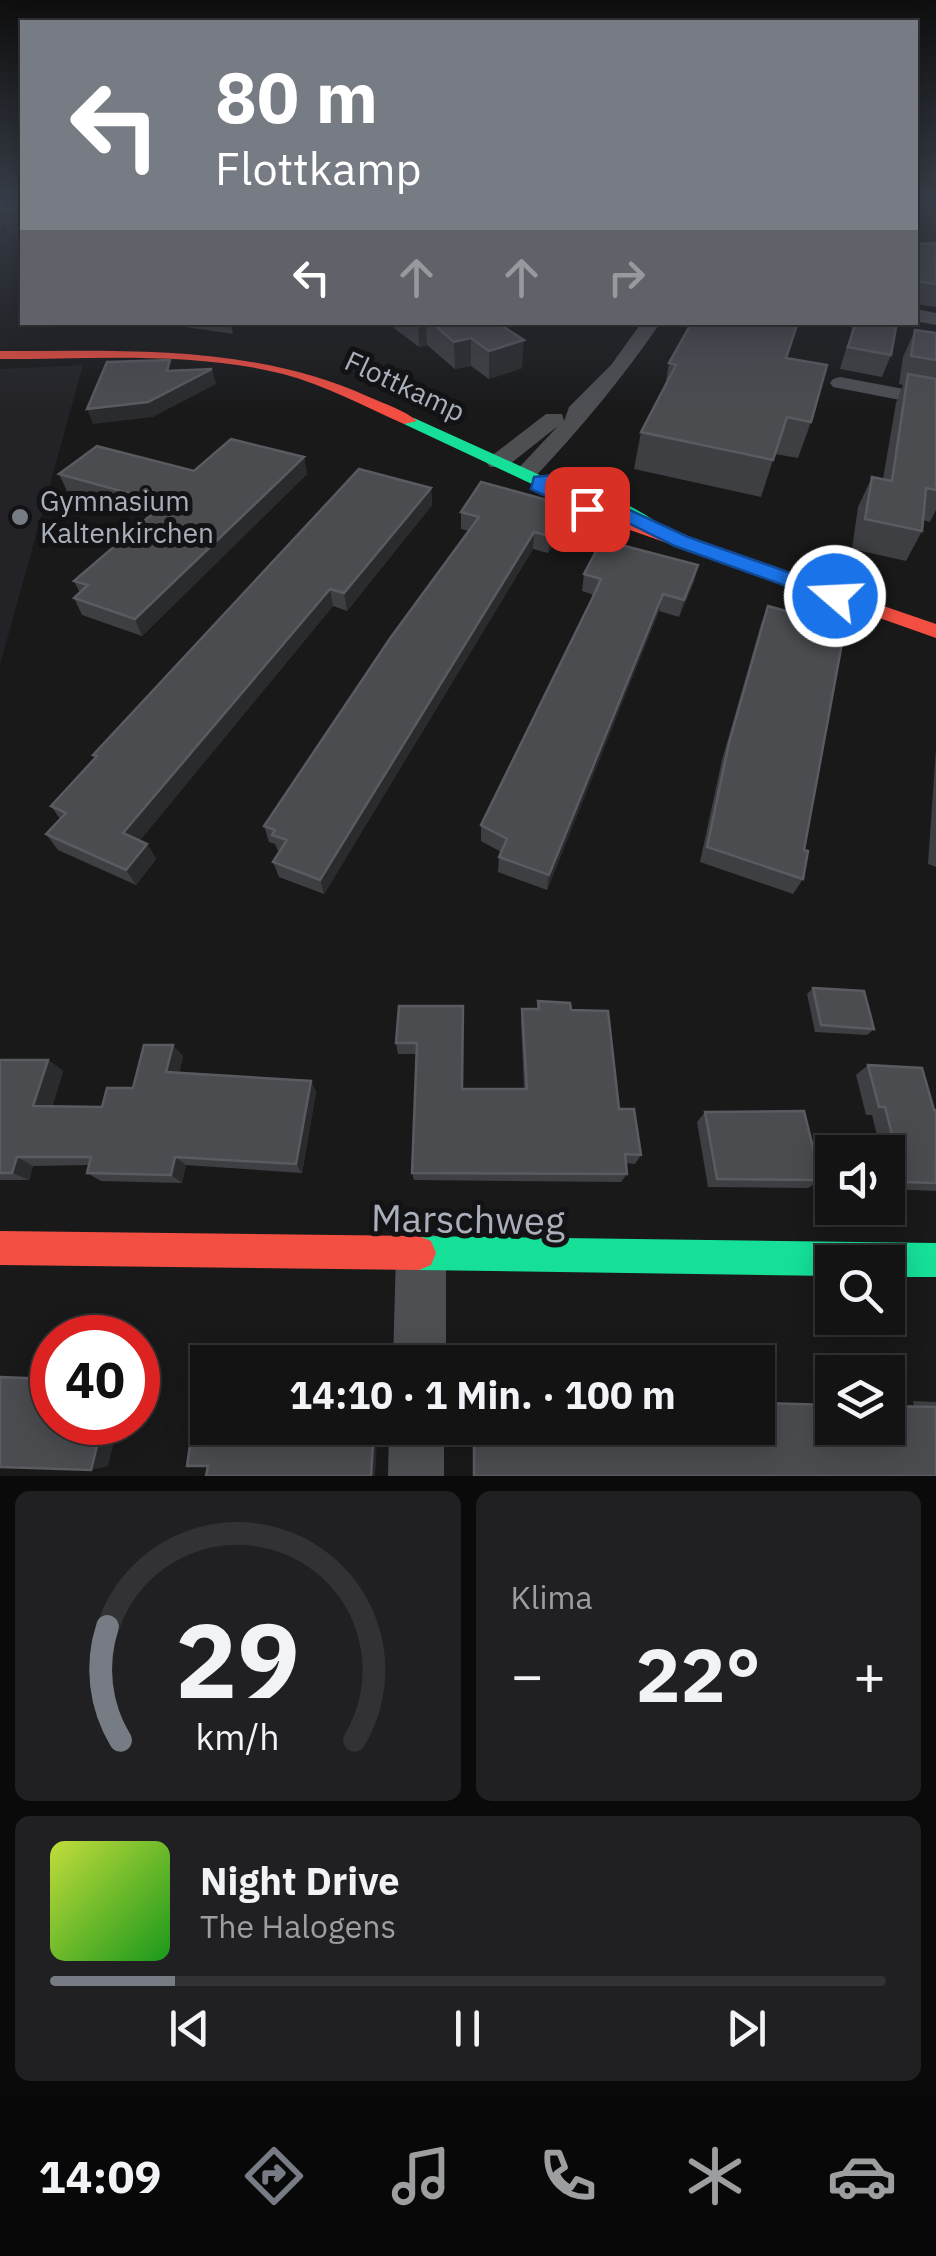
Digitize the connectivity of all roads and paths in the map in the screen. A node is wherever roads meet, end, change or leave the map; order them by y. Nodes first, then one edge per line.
1 (650, 325) edge
2 (0, 355) edge
3 (840, 383) dead end
4 (936, 401) edge
5 (577, 412) junction
6 (498, 462) junction
7 (532, 478) junction
8 (936, 631) edge
9 (0, 1248) edge
10 (421, 1254) junction
11 (936, 1260) edge
12 (418, 1345) edge
13 (417, 1445) edge
14 (416, 1476) edge

1 - 5 street
2 - 6 street, Flottkamp
3 - 4 street
5 - 6 street
5 - 7 street
6 - 7 street, Flottkamp
7 - 8 street, Flottkamp
9 - 10 street, Marschweg
10 - 11 street, Marschweg
10 - 12 street
13 - 14 street

